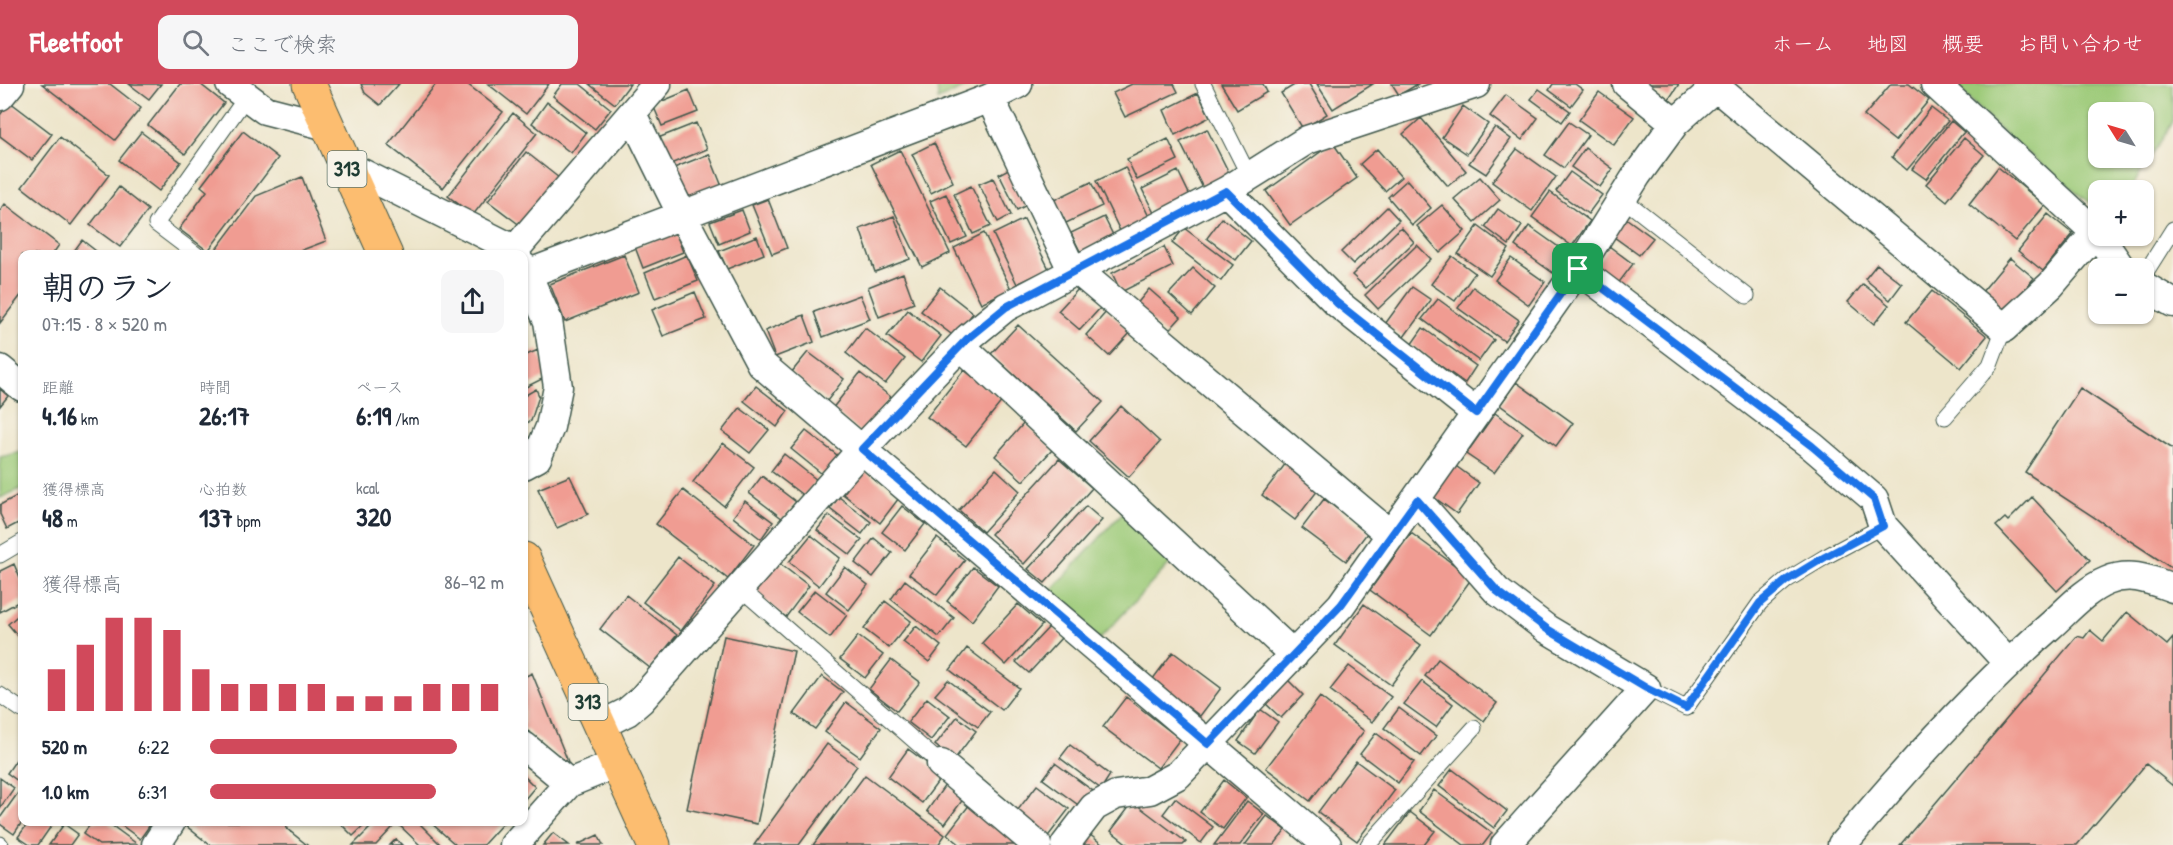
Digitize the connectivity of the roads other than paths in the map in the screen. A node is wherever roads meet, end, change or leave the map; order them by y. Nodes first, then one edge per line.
1 (10, 84) edge
2 (309, 84) edge
3 (657, 84) edge
4 (1018, 84) edge
5 (1203, 84) edge
6 (1627, 84) edge
7 (1935, 84) edge
8 (1468, 85) edge
9 (1718, 85) edge
10 (238, 90) edge
11 (0, 96) edge
12 (990, 98) junction
13 (632, 114) junction
14 (1675, 123) junction
15 (327, 126) junction
16 (346, 165) junction
17 (1250, 176) junction
18 (1226, 191) junction
19 (1622, 198) junction
20 (682, 215) junction
21 (2088, 225) edge
22 (2173, 229) edge
23 (2088, 245) edge
24 (190, 250) edge
25 (384, 250) edge
26 (510, 250) edge
27 (528, 251) edge
28 (2154, 259) edge
29 (528, 260) edge
30 (1578, 269) junction
31 (1075, 271) junction
32 (528, 279) edge
33 (2154, 292) edge
34 (1747, 296) dead end
35 (2173, 303) edge
36 (2004, 328) junction
37 (961, 346) junction
38 (0, 369) edge
39 (18, 384) edge
40 (1476, 413) junction
41 (1945, 417) dead end
42 (862, 449) junction
43 (528, 463) edge
44 (1417, 500) junction
45 (1883, 526) junction
46 (1391, 535) junction
47 (18, 544) edge
48 (0, 555) edge
49 (528, 568) edge
50 (740, 588) junction
51 (2173, 588) edge
52 (1294, 655) junction
53 (2008, 663) junction
54 (1646, 688) junction
55 (0, 695) edge
56 (18, 707) edge
57 (599, 726) junction
58 (1474, 728) dead end
59 (1208, 744) junction
60 (528, 749) edge
61 (616, 764) junction
62 (941, 764) joint
63 (569, 783) junction
64 (168, 826) edge
65 (156, 845) edge
66 (514, 845) edge
67 (654, 845) edge
68 (1037, 845) edge
69 (1065, 845) edge
70 (1327, 845) edge
71 (1368, 845) edge
72 (1504, 845) edge
73 (1842, 845) edge

1 - 11 street
2 - 15 main road, 313
3 - 13 street
4 - 12 street
5 - 17 lane
6 - 14 street
7 - 21 street
8 - 17 street
9 - 14 street
9 - 36 street
10 - 15 street
10 - 24 lane
12 - 20 street
12 - 31 street
13 - 20 street
13 - 27 street
14 - 19 street
15 - 16 main road, 313
16 - 25 main road, 313
16 - 26 street
17 - 18 street
18 - 31 street
18 - 40 street
19 - 30 street
19 - 34 lane
20 - 29 street
20 - 42 street
22 - 28 lane
23 - 36 street
30 - 40 street
30 - 45 street
31 - 37 street
31 - 46 street
32 - 43 street
33 - 35 street
36 - 41 lane
37 - 42 street
37 - 52 street
38 - 39 street
40 - 44 street
42 - 50 street
42 - 59 street
44 - 46 street
44 - 54 street
45 - 53 street
45 - 54 lane
46 - 52 street
47 - 48 lane
49 - 57 main road, 313
50 - 57 street
50 - 62 lane
51 - 53 street
52 - 59 street
53 - 73 street
54 - 72 street
55 - 56 lane
57 - 61 main road, 313
58 - 71 lane
59 - 69 street
59 - 70 street
60 - 63 street
61 - 63 street
61 - 67 main road, 313
62 - 68 street
63 - 66 street
64 - 65 street

